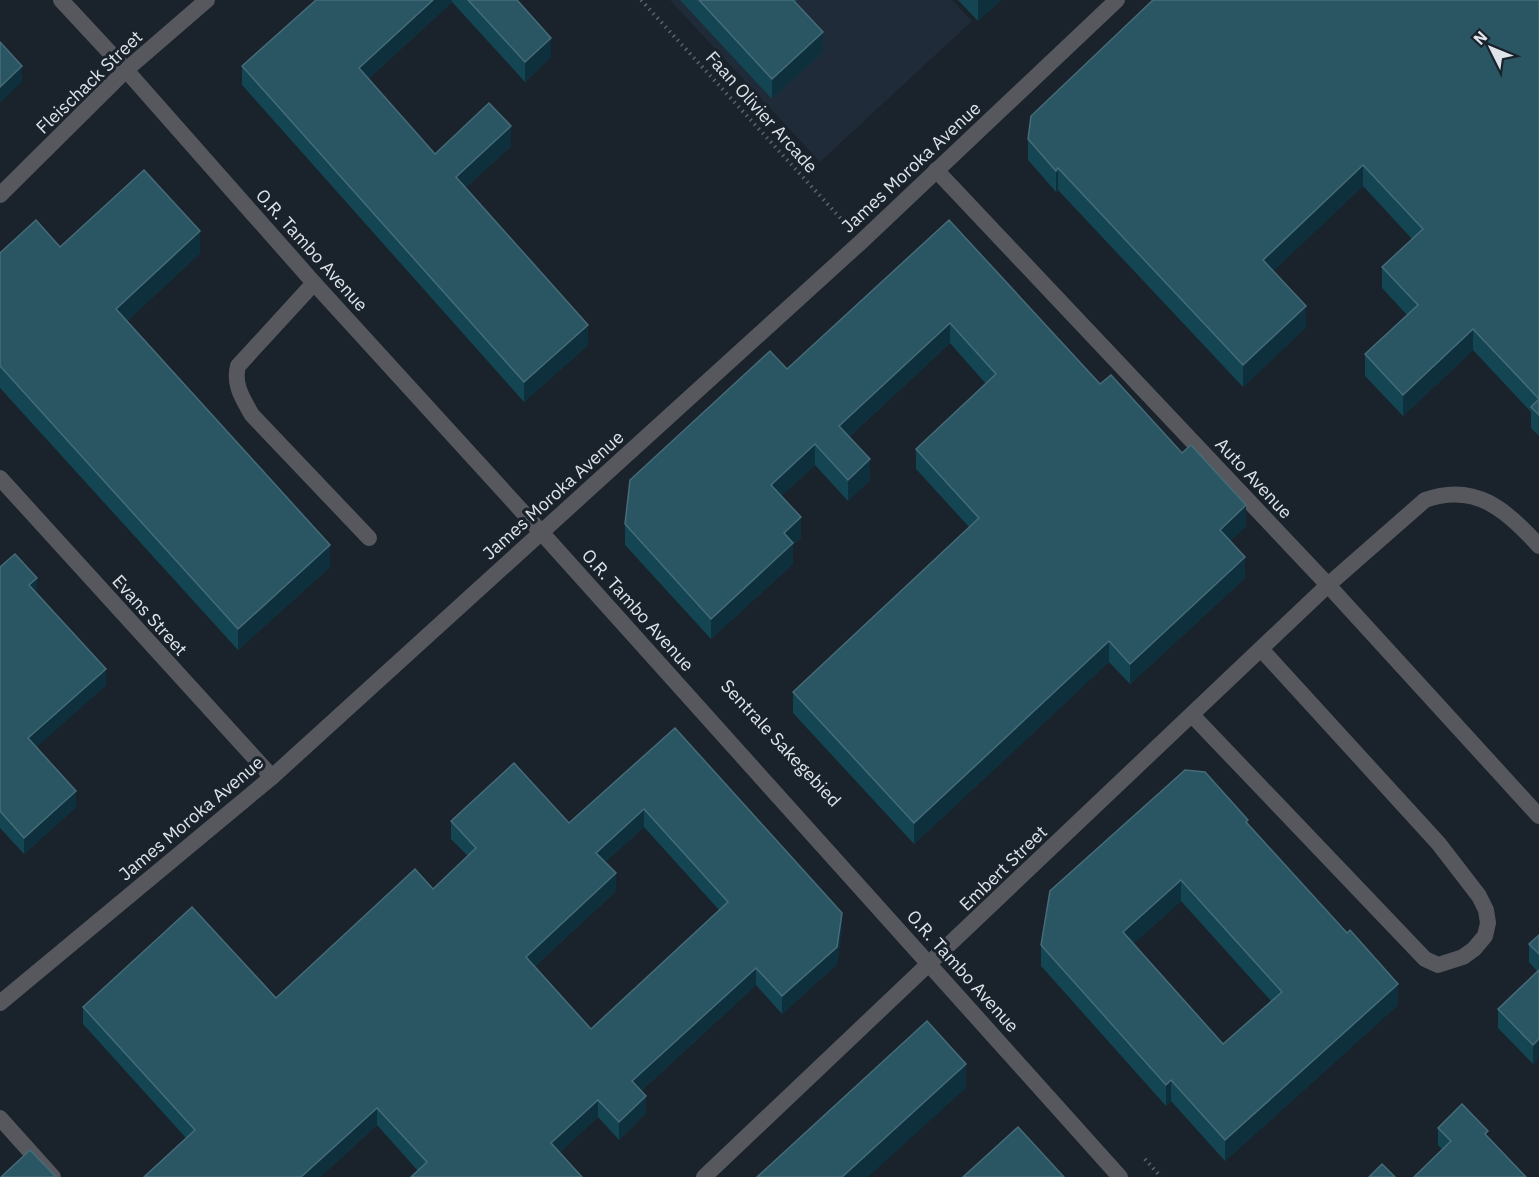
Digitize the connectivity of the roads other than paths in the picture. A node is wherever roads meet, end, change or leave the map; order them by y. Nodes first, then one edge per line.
1 (61, 0) edge
2 (207, 0) edge
3 (1117, 0) edge
4 (126, 70) junction
5 (936, 170) junction
6 (0, 195) edge
7 (314, 283) junction
8 (0, 478) edge
9 (541, 532) junction
10 (369, 538) dead end
11 (1539, 546) edge
12 (1328, 585) junction
13 (1261, 649) junction
14 (1192, 715) junction
15 (272, 777) junction
16 (1539, 816) edge
17 (930, 964) junction
18 (0, 1003) edge
19 (0, 1118) edge
20 (53, 1177) edge
21 (704, 1177) edge
22 (1120, 1177) edge

1 - 4 street, O.R. Tambo Avenue
2 - 4 street, Fleischack Street
3 - 5 street, James Moroka Avenue
4 - 6 street, Fleischack Street
4 - 7 street, O.R. Tambo Avenue
5 - 9 street, James Moroka Avenue
5 - 12 street, Auto Avenue
7 - 9 street, O.R. Tambo Avenue
7 - 10 street
8 - 15 street, Evans Street
9 - 15 street, James Moroka Avenue
9 - 17 street, O.R. Tambo Avenue
11 - 12 street, Embert Street
12 - 13 street, Embert Street
12 - 16 street, Auto Avenue
13 - 14 street, Embert Street
13 - 14 street
14 - 17 street, Embert Street
15 - 18 street, James Moroka Avenue
17 - 21 street, Embert Street
17 - 22 street, O.R. Tambo Avenue
19 - 20 street

